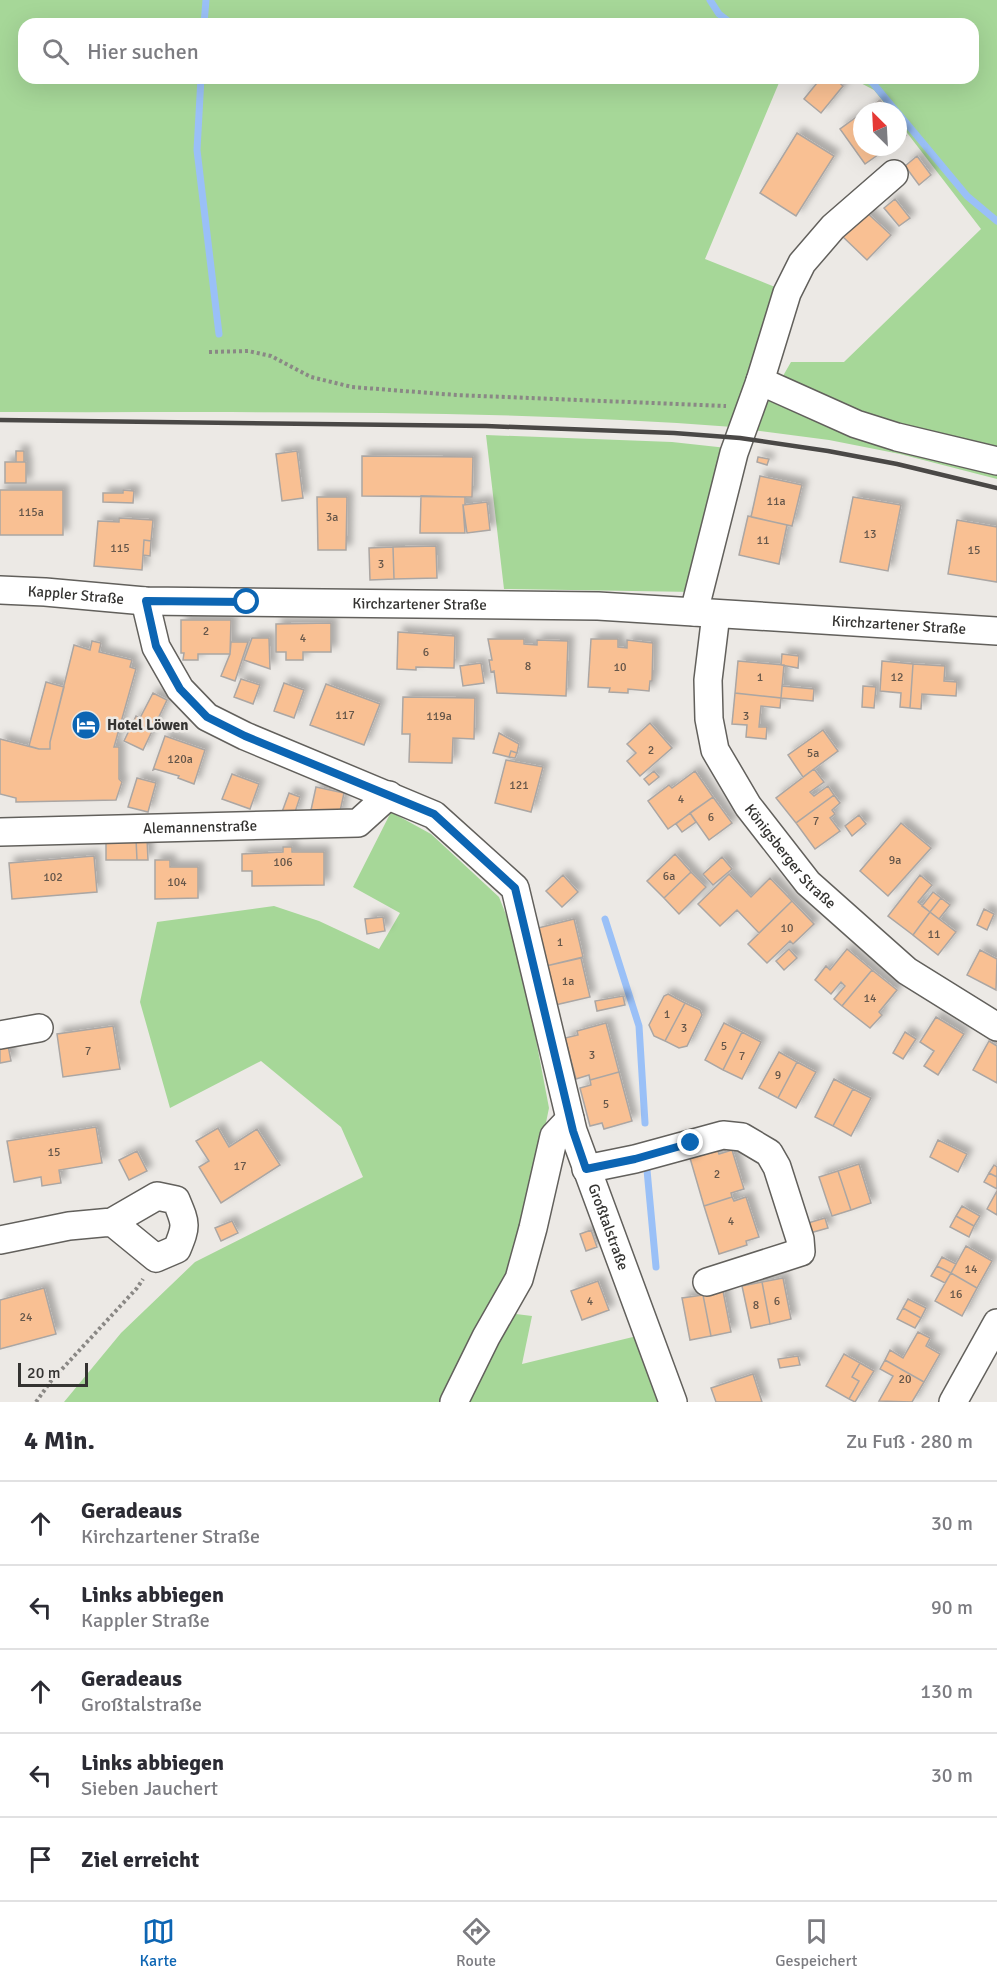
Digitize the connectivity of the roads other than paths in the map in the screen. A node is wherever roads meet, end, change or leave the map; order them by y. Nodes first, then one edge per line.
1 (894, 174) dead end
2 (760, 381) junction
3 (997, 461) edge
4 (0, 590) edge
5 (146, 601) junction
6 (705, 613) junction
7 (997, 632) edge
8 (389, 795) junction
9 (0, 832) edge
10 (997, 1027) edge
11 (39, 1028) dead end
12 (0, 1035) edge
13 (570, 1119) junction
14 (586, 1169) junction
15 (112, 1222) junction
16 (0, 1240) edge
17 (707, 1282) dead end
18 (997, 1323) edge
19 (454, 1402) edge
20 (673, 1402) edge
21 (953, 1402) edge

1 - 2 street
2 - 3 street
2 - 6 street
4 - 5 street, Kappler Straße
5 - 6 street, Kirchzartener Straße
5 - 8 street, Kappler Straße
6 - 7 street, Kirchzartener Straße
6 - 10 street, Königsberger Straße
8 - 9 street, Alemannenstraße
8 - 13 street, Großtalstraße
11 - 12 street
13 - 14 street, Großtalstraße
13 - 19 street
14 - 17 street
14 - 20 street, Großtalstraße
15 - 15 street
15 - 16 street
18 - 21 street

